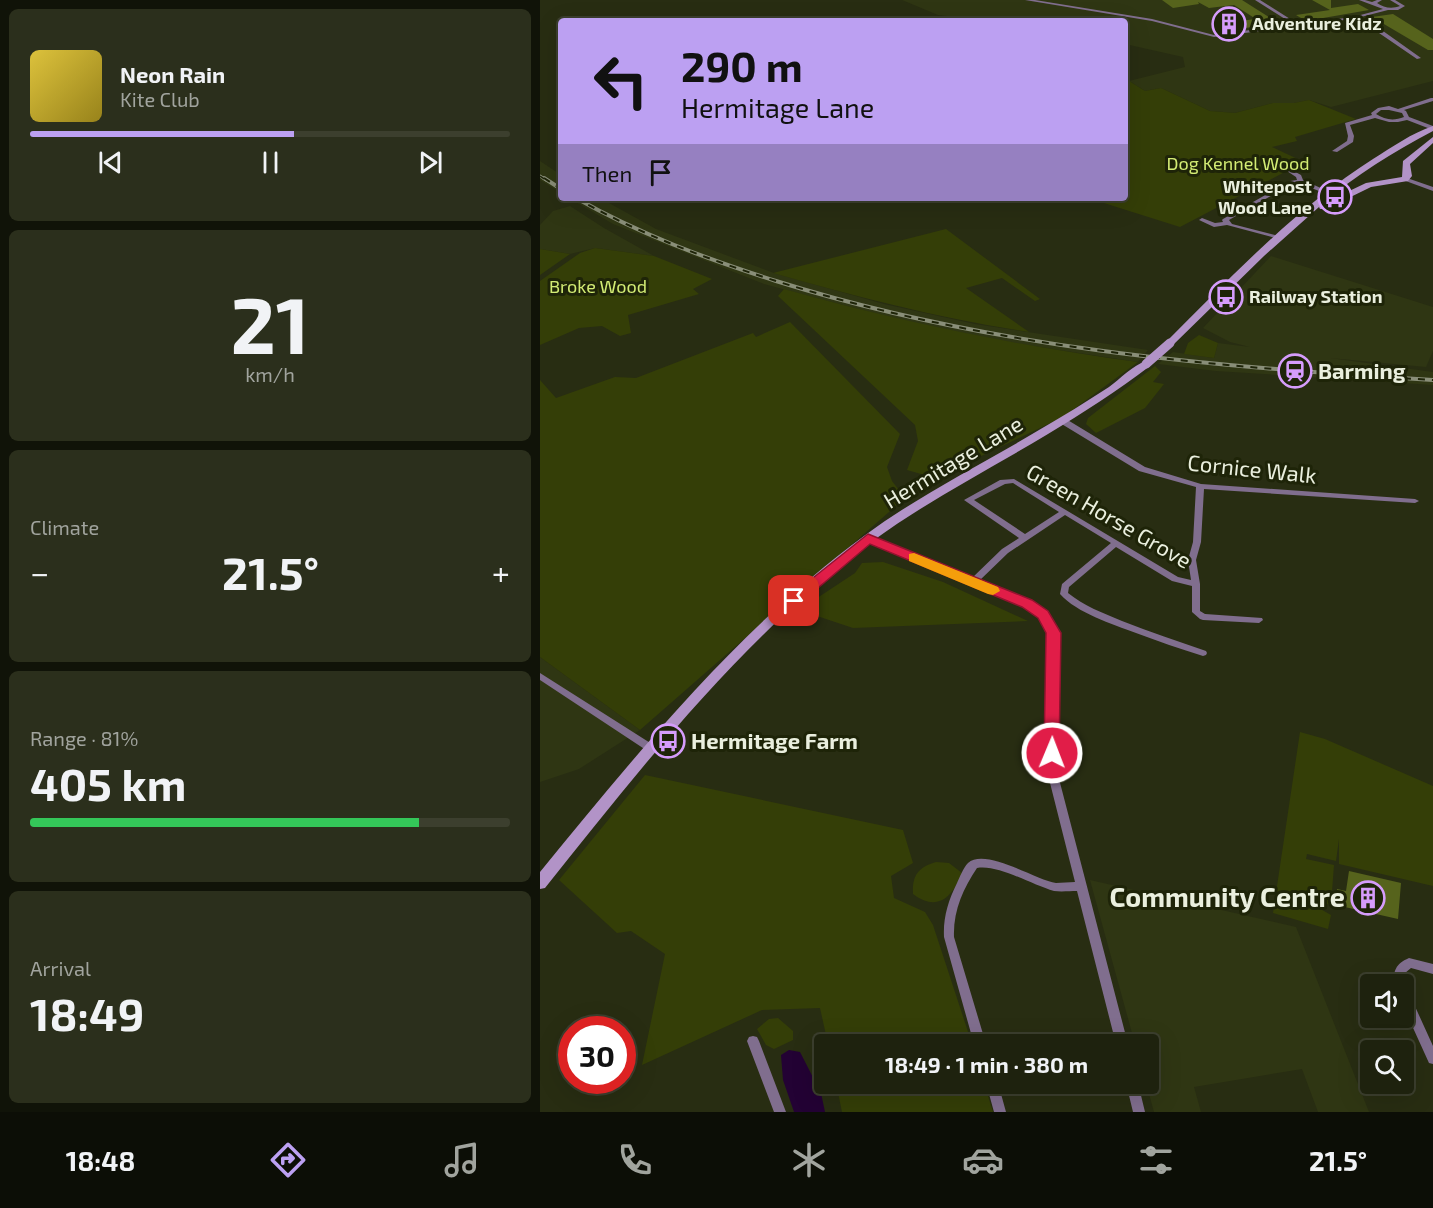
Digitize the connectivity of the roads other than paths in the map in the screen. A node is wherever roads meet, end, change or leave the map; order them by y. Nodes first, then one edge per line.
1 (1027, 0) edge
2 (1257, 0) edge
3 (1362, 0) edge
4 (1399, 1) edge
5 (1049, 2) edge
6 (1378, 5) edge
7 (1353, 18) junction
8 (1299, 26) junction
9 (1419, 58) dead end
10 (1433, 99) edge
11 (1400, 110) junction
12 (1375, 116) junction
13 (1407, 117) junction
14 (1433, 128) edge
15 (1433, 139) edge
16 (1335, 151) dead end
17 (1290, 171) dead end
18 (1301, 177) junction
19 (1405, 179) junction
20 (1433, 189) edge
21 (1331, 194) junction
22 (1303, 218) junction
23 (1202, 220) dead end
24 (1227, 223) junction
25 (1281, 238) junction
26 (1063, 421) junction
27 (1200, 486) junction
28 (1414, 501) dead end
29 (1065, 512) junction
30 (1025, 538) junction
31 (868, 539) junction
32 (1116, 543) junction
33 (973, 582) junction
34 (1196, 584) junction
35 (1259, 620) dead end
36 (1203, 653) dead end
37 (540, 676) edge
38 (652, 749) junction
39 (540, 883) edge
40 (1080, 886) junction
41 (1433, 969) edge
42 (1400, 974) edge
43 (1414, 1017) edge
44 (977, 1034) edge
45 (1119, 1034) edge
46 (753, 1041) dead end
47 (1433, 1059) edge
48 (995, 1094) edge
49 (1135, 1094) edge
50 (780, 1112) edge
51 (1000, 1112) edge
52 (1139, 1112) edge

1 - 5 street
2 - 8 street
3 - 6 street
4 - 6 street
5 - 8 street
6 - 7 street
7 - 8 street
7 - 9 street
10 - 11 street
11 - 12 street
11 - 13 street
12 - 13 street
12 - 16 street
13 - 14 street
14 - 21 main road, Hermitage Lane
15 - 19 main road
17 - 18 street
18 - 21 street
18 - 24 street
19 - 20 street
19 - 22 main road
21 - 22 main road, Hermitage Lane
22 - 25 main road, Hermitage Lane
23 - 24 street
24 - 25 street
25 - 26 main road, Hermitage Lane, bridge
26 - 27 street, Cornice Walk
26 - 31 main road, Hermitage Lane
27 - 28 street, Cornice Walk
27 - 34 street
29 - 30 street
29 - 30 street, Green Horse Grove
29 - 32 street, Green Horse Grove
30 - 33 street
31 - 33 street
31 - 38 main road, Hermitage Lane
32 - 34 street, Green Horse Grove
32 - 36 street
33 - 40 street
34 - 35 street
37 - 38 street
38 - 39 main road, Hermitage Lane
40 - 44 street
40 - 45 street
41 - 42 street
43 - 47 street
46 - 50 street
48 - 51 street
49 - 52 street

